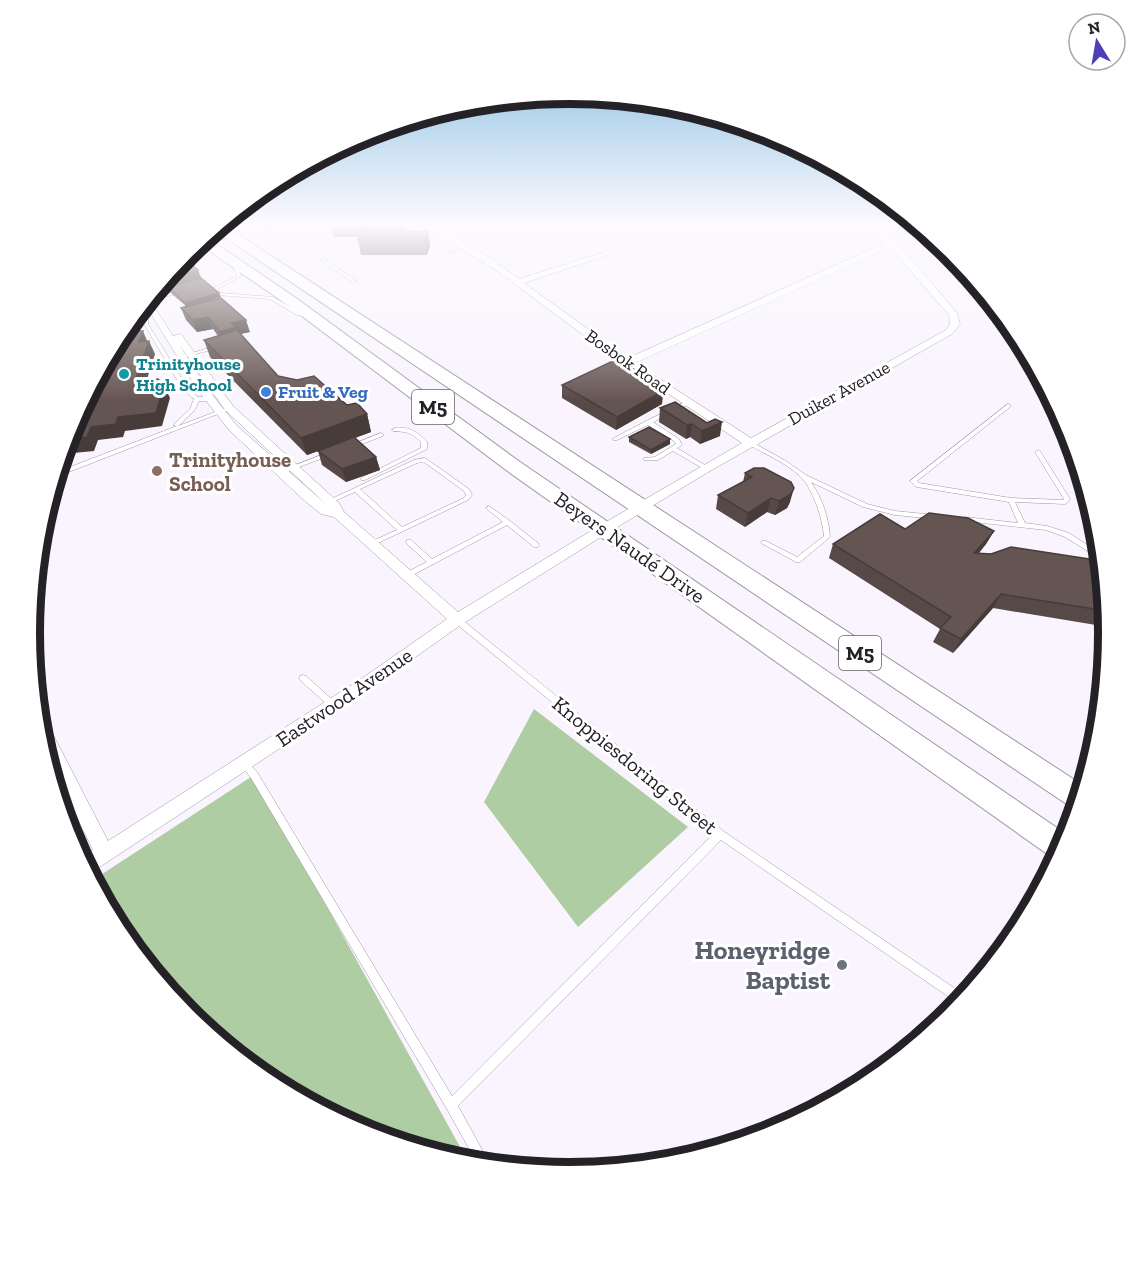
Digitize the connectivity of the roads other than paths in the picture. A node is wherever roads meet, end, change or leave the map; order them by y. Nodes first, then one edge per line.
1 (227, 283) edge
2 (263, 283) edge
3 (302, 283) edge
4 (524, 283) edge
5 (802, 283) edge
6 (926, 283) edge
7 (207, 286) edge
8 (220, 287) junction
9 (172, 294) edge
10 (157, 303) edge
11 (152, 308) edge
12 (149, 313) edge
13 (314, 318) junction
14 (209, 349) edge
15 (186, 355) junction
16 (628, 362) junction
17 (197, 399) junction
18 (687, 403) junction
19 (1008, 406) dead end
20 (221, 407) junction
21 (648, 422) junction
22 (176, 425) junction
23 (395, 430) dead end
24 (381, 435) dead end
25 (615, 439) dead end
26 (750, 443) junction
27 (129, 447) junction
28 (348, 447) edge
29 (673, 448) junction
30 (337, 451) edge
31 (1038, 452) dead end
32 (646, 459) dead end
33 (294, 467) junction
34 (706, 468) junction
35 (67, 471) edge
36 (281, 472) junction
37 (806, 477) junction
38 (363, 479) dead end
39 (356, 489) junction
40 (1011, 500) junction
41 (330, 501) junction
42 (489, 508) dead end
43 (640, 508) junction
44 (338, 514) junction
45 (941, 517) edge
46 (952, 518) edge
47 (508, 522) junction
48 (1022, 525) junction
49 (604, 529) junction
50 (401, 530) junction
51 (409, 542) dead end
52 (764, 543) dead end
53 (372, 544) junction
54 (536, 545) dead end
55 (1092, 551) edge
56 (431, 562) junction
57 (406, 575) junction
58 (458, 620) junction
59 (303, 678) dead end
60 (333, 705) junction
61 (56, 758) edge
62 (244, 764) junction
63 (1073, 794) edge
64 (720, 834) junction
65 (1054, 843) edge
66 (105, 854) junction
67 (93, 862) edge
68 (956, 994) edge
69 (451, 1106) junction
70 (478, 1154) edge

1 - 8 lane
2 - 13 main road, Beyers Naudé Drive / M5
3 - 43 main road, Beyers Naudé Drive / M5
4 - 16 street, Bosbok Road
5 - 16 street
6 - 26 street, Duiker Avenue
7 - 8 lane
8 - 13 lane
9 - 10 lane
11 - 15 street, Knoppiesdoring Street
12 - 17 lane
13 - 49 main road, Beyers Naudé Drive / M5
14 - 15 lane
15 - 20 street, Knoppiesdoring Street
15 - 20 street, Knoppiesdoring Street
16 - 18 street, Bosbok Road
17 - 20 lane
17 - 22 lane
18 - 21 lane
18 - 26 street, Bosbok Road
19 - 40 lane
20 - 22 lane
20 - 27 lane
20 - 33 street, Knoppiesdoring Street
20 - 36 street, Knoppiesdoring Street
21 - 25 lane
21 - 29 lane
22 - 27 lane
23 - 38 lane
24 - 28 lane
26 - 34 street, Duiker Avenue
26 - 37 lane, Bosbok Road
27 - 35 lane
29 - 32 lane
29 - 34 lane
30 - 33 lane
31 - 40 lane
33 - 36 lane
33 - 41 street, Knoppiesdoring Street
34 - 43 street, Duiker Avenue
36 - 44 street, Knoppiesdoring Street
37 - 45 lane, Bosbok Road
37 - 52 lane
39 - 41 lane
39 - 50 lane
39 - 50 lane
40 - 48 lane
41 - 44 street, Knoppiesdoring Street
42 - 47 lane
43 - 49 street, Duiker Avenue
43 - 63 main road, Beyers Naudé Drive / M5
44 - 53 street, Knoppiesdoring Street
46 - 48 lane
47 - 54 lane
47 - 56 lane
48 - 55 lane
49 - 58 street, Eastwood Avenue
49 - 65 main road, Beyers Naudé Drive / M5
50 - 53 lane
51 - 56 lane
53 - 57 street, Knoppiesdoring Street
56 - 57 lane
57 - 58 street, Knoppiesdoring Street
58 - 60 street, Eastwood Avenue
58 - 64 lane, Knoppiesdoring Street
59 - 60 lane
60 - 62 street, Eastwood Avenue
61 - 66 street
62 - 66 street, Eastwood Avenue
62 - 69 lane
64 - 68 lane, Knoppiesdoring Street
64 - 69 lane
66 - 67 street, Eastwood Avenue
69 - 70 lane

